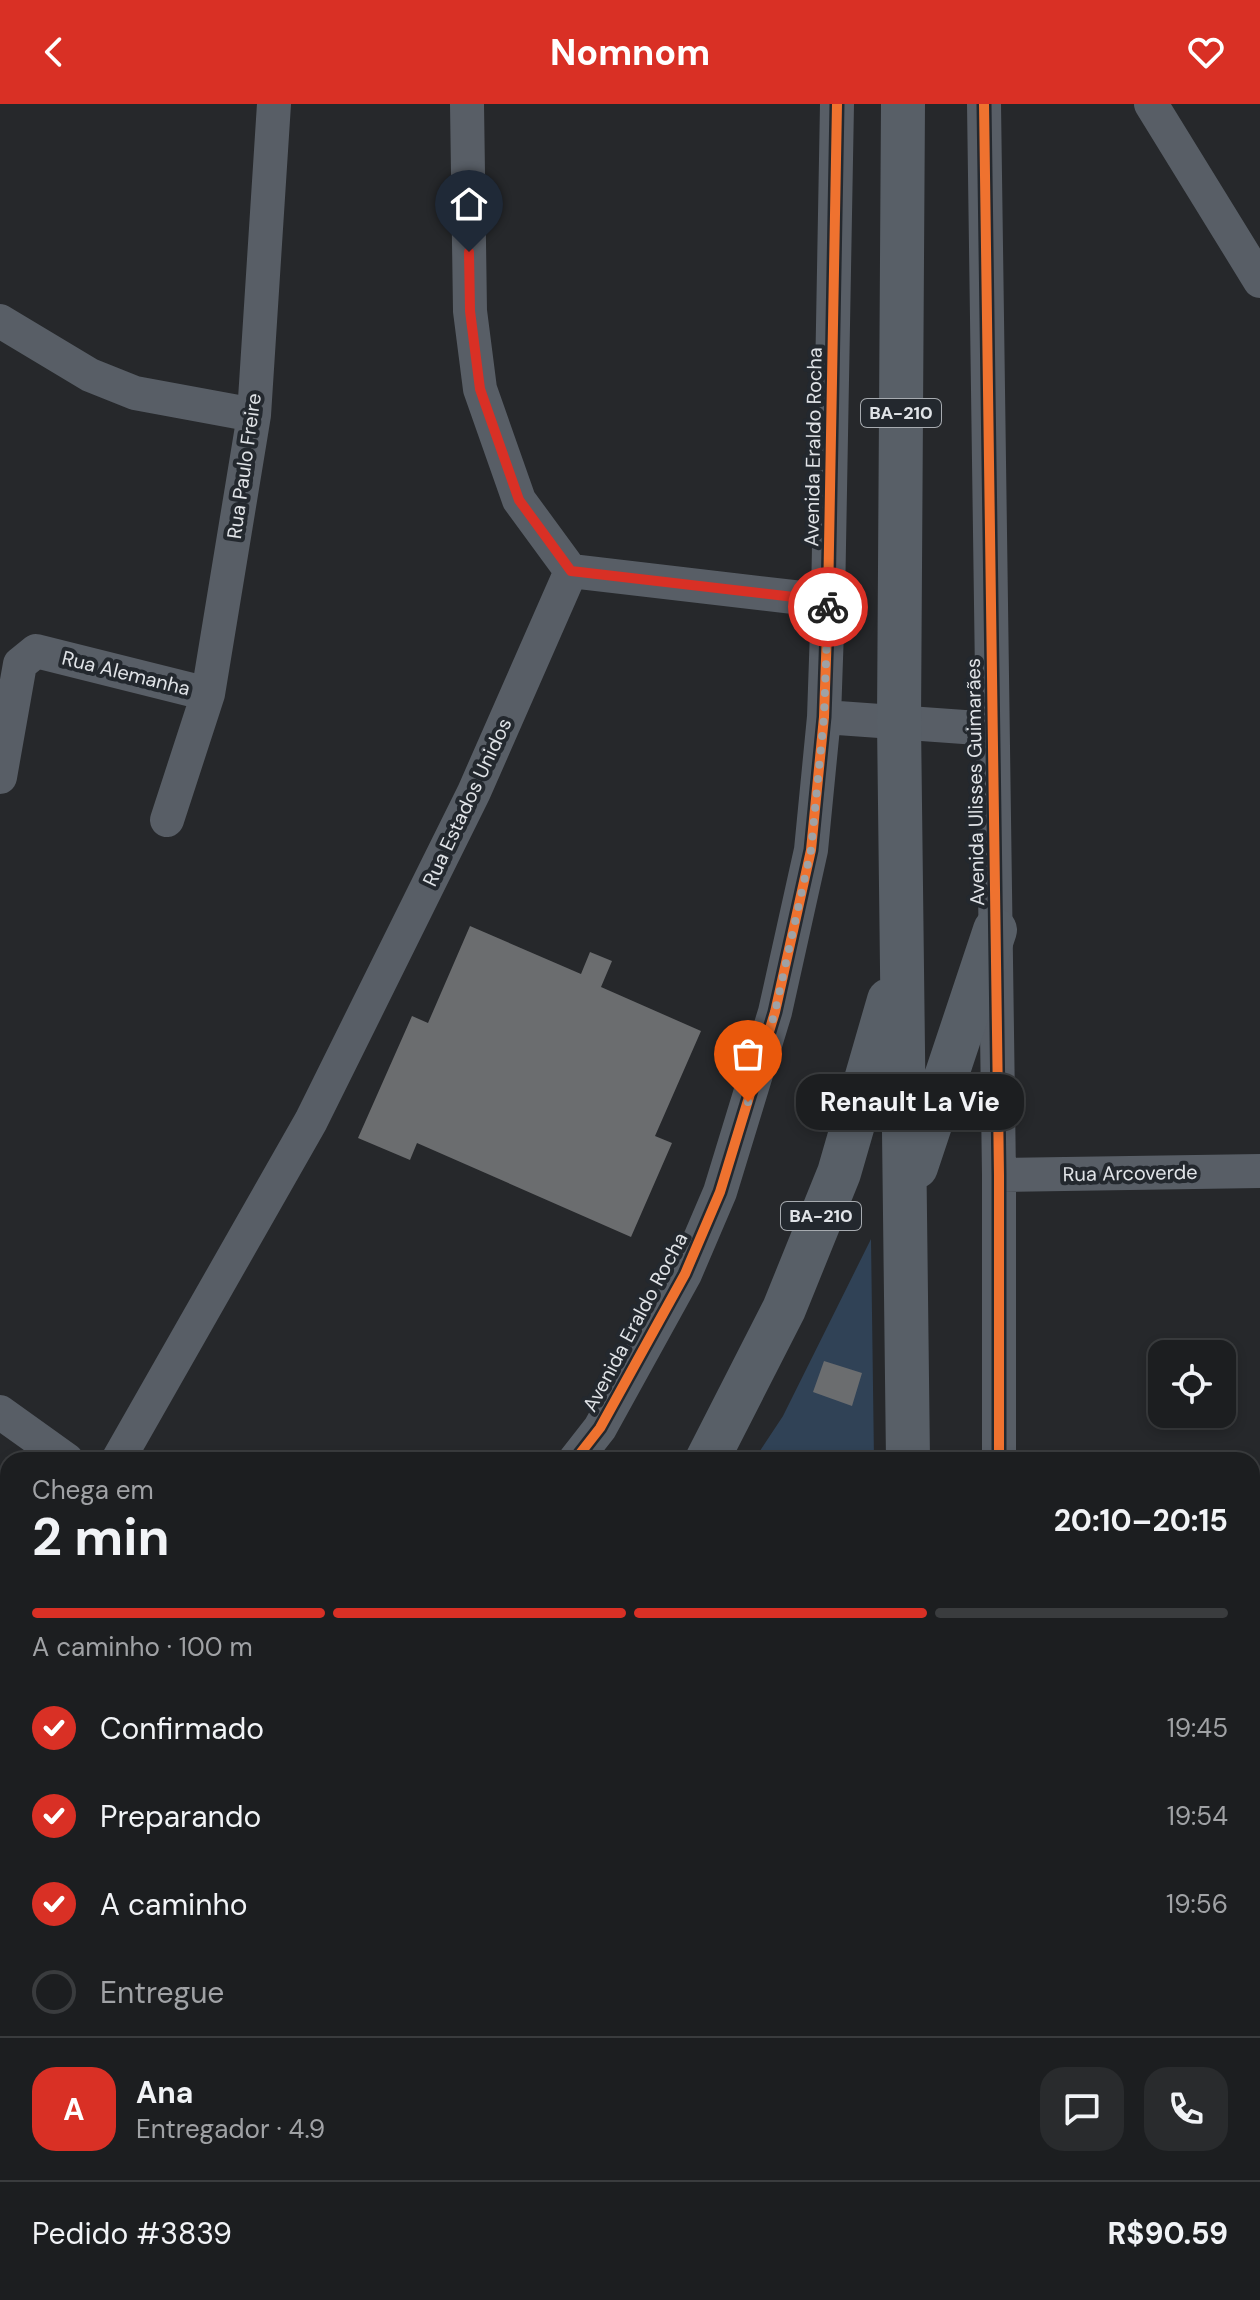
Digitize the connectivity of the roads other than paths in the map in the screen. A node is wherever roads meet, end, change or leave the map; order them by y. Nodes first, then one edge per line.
1 (274, 104) edge
2 (467, 104) edge
3 (837, 104) edge
4 (903, 104) edge
5 (984, 104) edge
6 (1151, 104) edge
7 (1260, 281) edge
8 (0, 321) edge
9 (254, 415) junction
10 (571, 571) junction
11 (828, 601) junction
12 (208, 694) junction
13 (824, 717) junction
14 (899, 722) junction
15 (992, 729) junction
16 (0, 777) edge
17 (167, 820) dead end
18 (995, 930) junction
19 (900, 960) junction
20 (1260, 1171) edge
21 (999, 1175) junction
22 (906, 1196) junction
23 (0, 1412) edge
24 (56, 1452) edge
25 (123, 1452) edge
26 (581, 1452) edge
27 (711, 1452) edge
28 (908, 1452) edge
29 (999, 1452) edge

1 - 9 street, Rua Paulo Freire
2 - 10 street
3 - 11 street, Avenida Eraldo Rocha
4 - 14 main road, BA-210
5 - 15 street, Avenida Ulisses Guimarães
6 - 7 street
8 - 9 street
9 - 12 street, Rua Paulo Freire
10 - 11 street
10 - 25 street, Rua Estados Unidos
11 - 13 street, Avenida Eraldo Rocha
12 - 16 street, Rua Alemanha
12 - 17 street, Rua Paulo Freire
13 - 14 street
13 - 26 street, Avenida Eraldo Rocha
14 - 15 street
14 - 19 main road, BA-210
15 - 18 street, Avenida Ulisses Guimarães
18 - 21 street, Avenida Ulisses Guimarães
18 - 22 main road
19 - 22 main road, BA-210
19 - 27 main road, BA-210
20 - 21 street, Rua Arcoverde
21 - 29 street, Avenida Ulisses Guimarães
22 - 28 main road, BA-210
23 - 24 street

